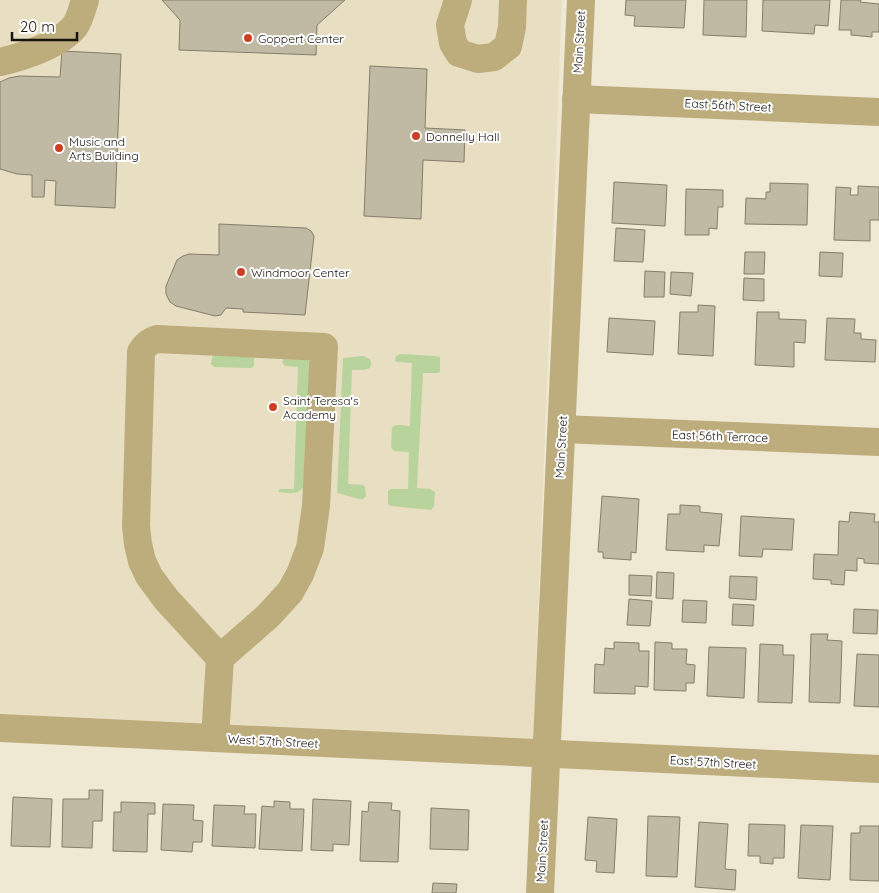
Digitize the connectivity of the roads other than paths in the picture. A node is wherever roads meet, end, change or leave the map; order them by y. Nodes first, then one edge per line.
1 (85, 0) edge
2 (458, 0) edge
3 (513, 0) edge
4 (581, 0) edge
5 (0, 62) edge
6 (576, 99) junction
7 (879, 112) edge
8 (562, 429) junction
9 (879, 442) edge
10 (220, 658) junction
11 (0, 728) edge
12 (216, 738) junction
13 (547, 754) junction
14 (879, 769) edge
15 (540, 893) edge

1 - 5 street
2 - 3 street
4 - 6 street, Main Street
6 - 7 street, East 56th Street
6 - 8 street, Main Street
8 - 9 street, East 56th Terrace
8 - 13 street, Main Street
10 - 10 street
10 - 12 street
11 - 12 street, West 57th Street
12 - 13 street, West 57th Street
13 - 14 street, East 57th Street
13 - 15 street, Main Street

